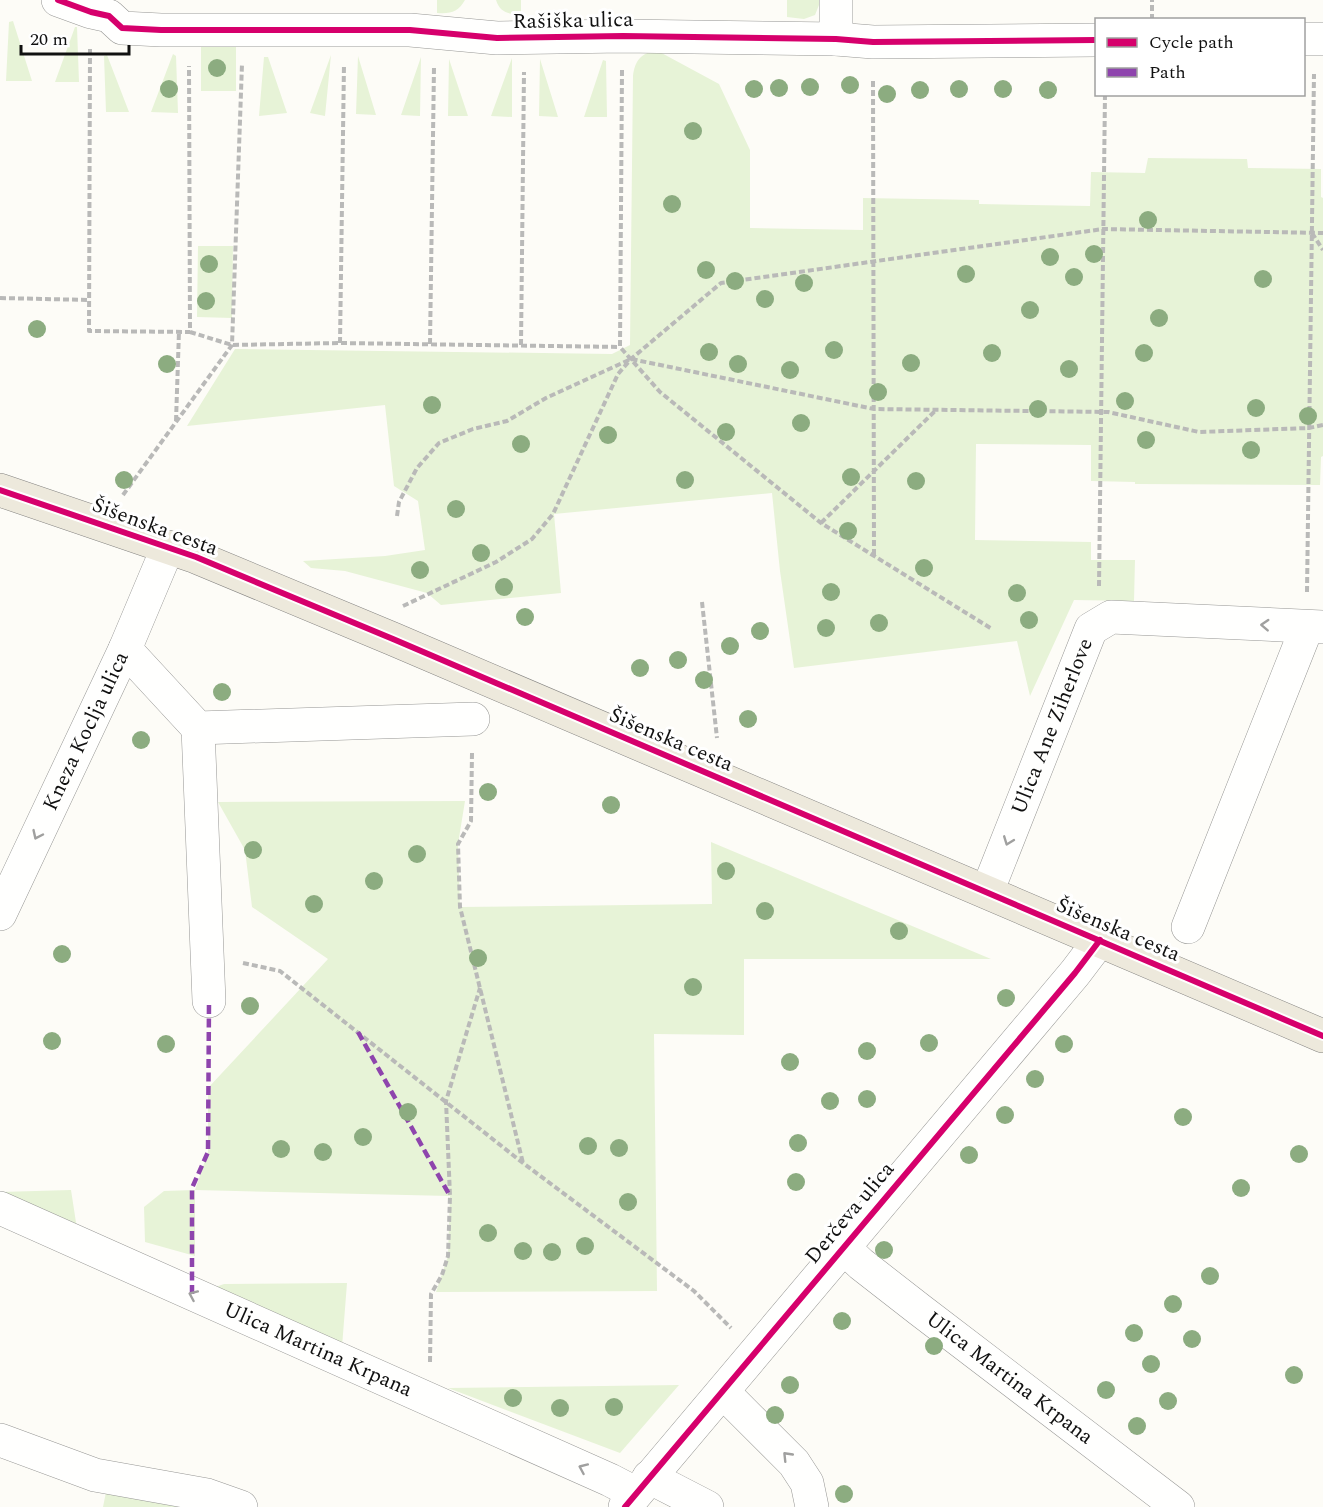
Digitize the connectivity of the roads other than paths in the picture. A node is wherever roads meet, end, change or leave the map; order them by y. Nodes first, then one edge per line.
1 (58, 0) edge
2 (836, 0) edge
3 (836, 39) junction
4 (1305, 39) edge
5 (1323, 39) edge
6 (1095, 40) edge
7 (0, 490) edge
8 (168, 547) junction
9 (1315, 627) edge
10 (125, 649) junction
11 (473, 719) road end
12 (198, 728) junction
13 (987, 892) junction
14 (0, 914) edge
15 (1188, 927) dead end
16 (1100, 940) junction
17 (209, 1001) dead end
18 (1323, 1036) edge
19 (0, 1208) edge
20 (843, 1247) junction
21 (723, 1392) junction
22 (0, 1440) edge
23 (637, 1492) edge
24 (242, 1507) edge
25 (707, 1507) edge
26 (812, 1507) edge
27 (1178, 1507) edge

1 - 3 street, Rašiška ulica
2 - 3 street
3 - 6 street, Rašiška ulica
4 - 5 street
7 - 8 main road, Šišenska cesta
8 - 10 street, Kneza Koclja ulica
8 - 13 main road, Šišenska cesta
9 -> 13 street, Ulica Ane Ziherlove
9 - 15 street
10 - 12 street
10 -> 14 street, Kneza Koclja ulica
11 - 12 street
12 - 17 street
13 - 16 main road, Šišenska cesta
16 - 18 main road, Šišenska cesta
16 - 20 street, Derčeva ulica
23 -> 19 street, Ulica Martina Krpana
20 - 21 street, Derčeva ulica
20 - 27 street, Ulica Martina Krpana
21 - 23 street, Derčeva ulica
26 -> 21 street
22 - 24 street
23 - 25 street, Ulica Martina Krpana

